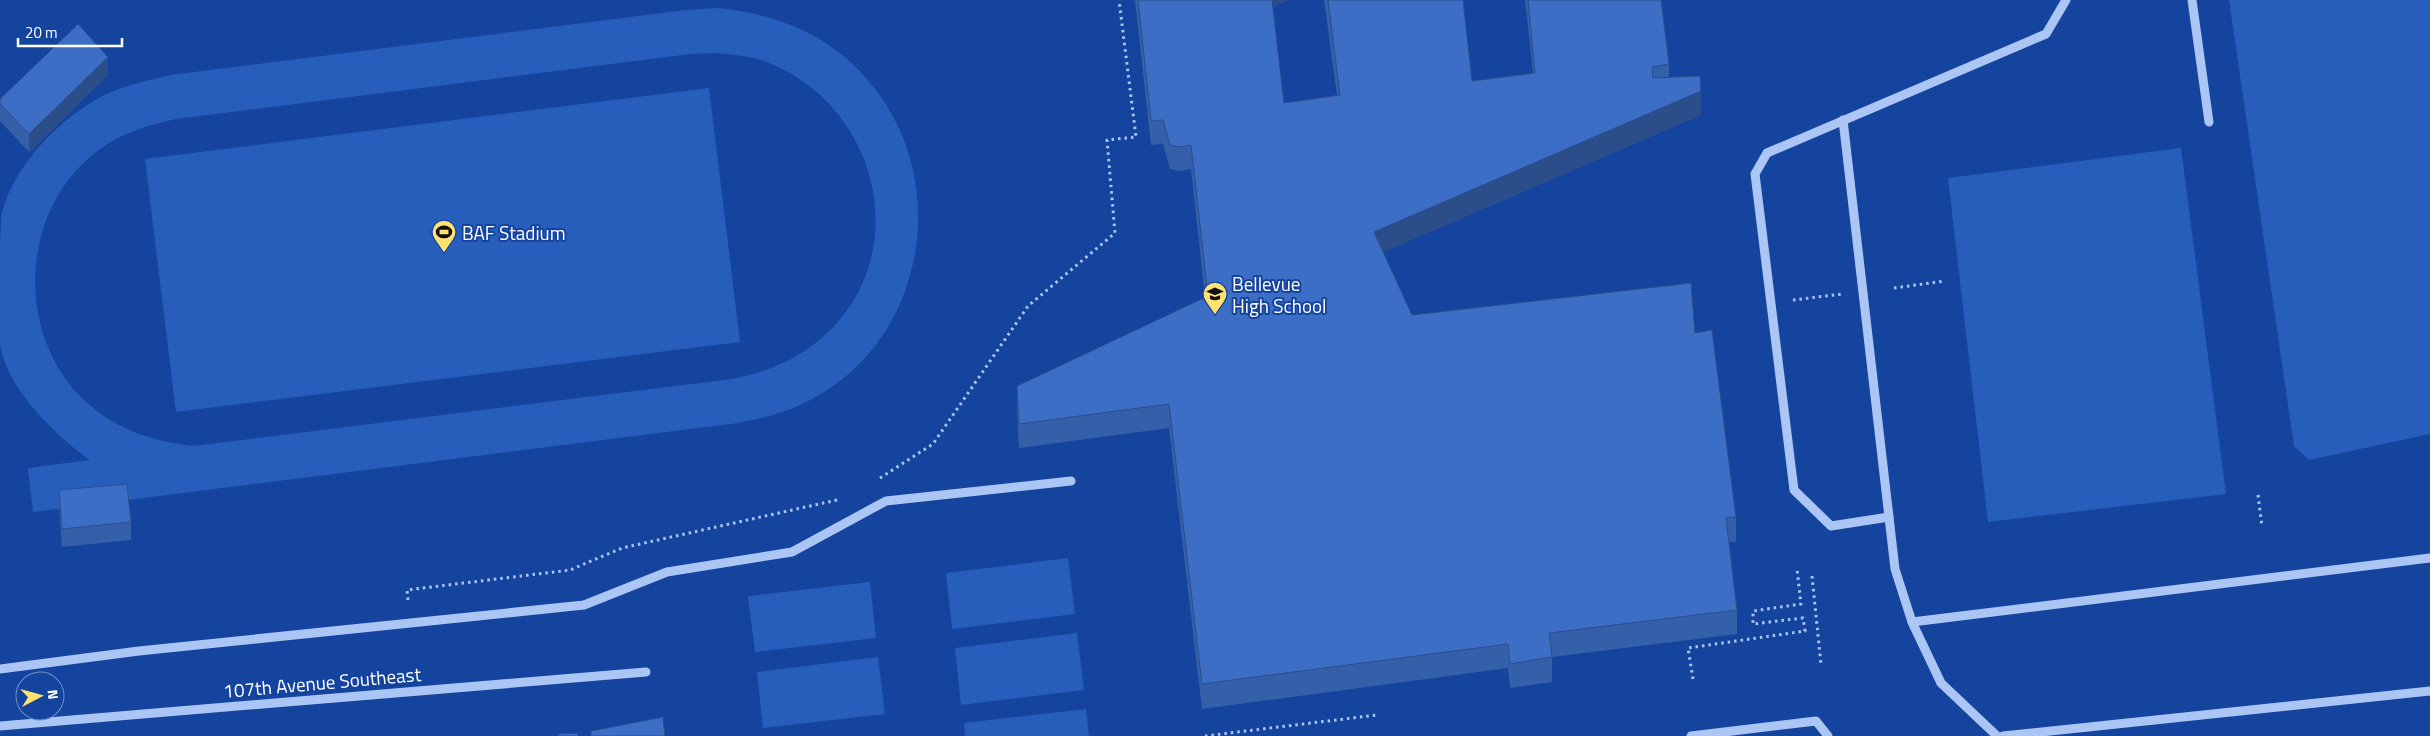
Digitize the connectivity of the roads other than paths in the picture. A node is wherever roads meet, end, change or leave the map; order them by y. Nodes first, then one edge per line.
1 (2066, 0) edge
2 (2192, 0) edge
3 (1843, 120) junction
4 (2209, 122) dead end
5 (1070, 481) dead end
6 (1889, 517) junction
7 (2430, 558) edge
8 (1912, 622) junction
9 (0, 669) edge
10 (646, 672) dead end
11 (2430, 691) edge
12 (0, 726) edge
13 (1691, 736) edge
14 (1828, 736) edge
15 (1997, 736) edge
16 (2003, 736) edge

1 - 3 street
2 - 4 street
3 - 6 street
3 - 6 street
5 - 9 street
6 - 8 street
7 - 8 street
8 - 15 street
10 - 12 street, 107th Avenue Southeast
11 - 16 street
13 - 14 street

